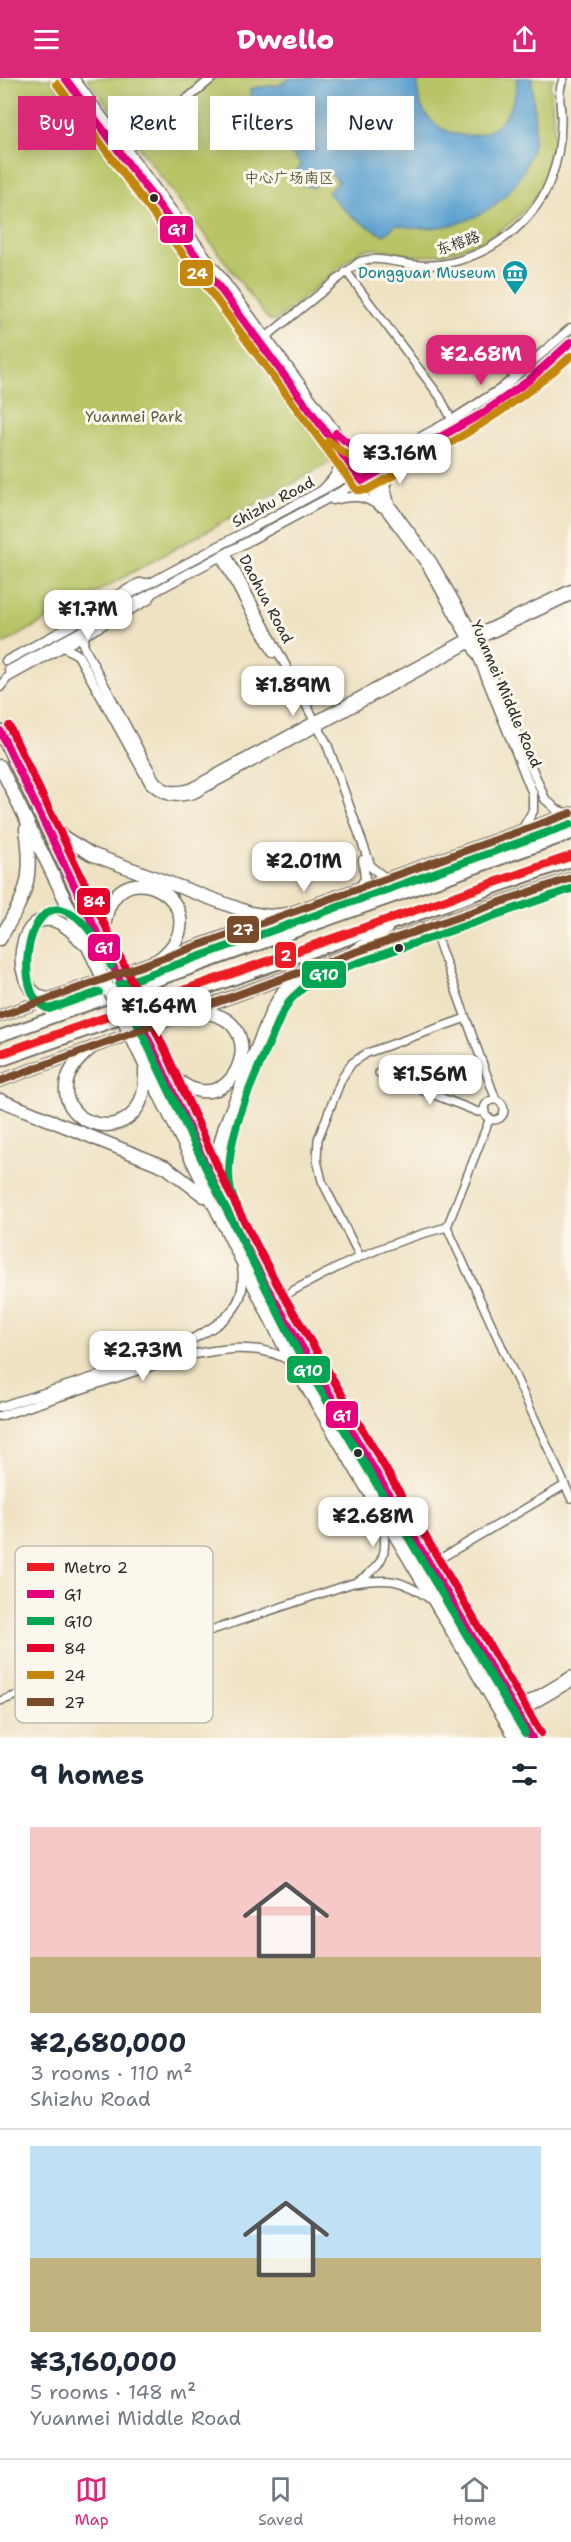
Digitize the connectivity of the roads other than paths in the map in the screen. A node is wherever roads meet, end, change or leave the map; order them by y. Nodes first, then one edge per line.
1 (65, 78) edge
2 (74, 78) edge
3 (212, 78) edge
4 (564, 78) edge
5 (124, 152) junction
6 (346, 271) junction
7 (571, 328) edge
8 (266, 337) junction
9 (571, 342) edge
10 (452, 420) junction
11 (333, 436) junction
12 (396, 452) junction
13 (403, 459) junction
14 (362, 476) junction
15 (318, 499) junction
16 (390, 511) junction
17 (223, 555) junction
18 (154, 586) junction
19 (571, 589) edge
20 (571, 596) edge
21 (85, 635) junction
22 (472, 639) junction
23 (64, 647) junction
24 (4, 668) edge
25 (0, 687) edge
26 (314, 724) junction
27 (0, 730) edge
28 (0, 766) edge
29 (38, 812) junction
30 (570, 814) edge
31 (24, 816) junction
32 (520, 831) junction
33 (571, 834) edge
34 (571, 861) edge
35 (391, 878) junction
36 (571, 878) edge
37 (358, 890) junction
38 (390, 898) junction
39 (322, 902) junction
40 (289, 914) junction
41 (399, 921) junction
42 (432, 926) junction
43 (0, 939) edge
44 (104, 945) junction
45 (90, 951) junction
46 (350, 954) junction
47 (3, 956) dead end
48 (155, 962) junction
49 (309, 969) junction
50 (14, 985) dead end
51 (48, 999) junction
52 (182, 1014) junction
53 (0, 1016) edge
54 (466, 1018) junction
55 (0, 1036) edge
56 (90, 1049) junction
57 (157, 1057) junction
58 (0, 1061) edge
59 (145, 1065) junction
60 (379, 1073) dead end
61 (0, 1081) edge
62 (0, 1100) edge
63 (496, 1101) junction
64 (485, 1111) junction
65 (490, 1118) junction
66 (216, 1201) junction
67 (447, 1227) junction
68 (359, 1255) junction
69 (242, 1265) junction
70 (274, 1301) junction
71 (291, 1362) junction
72 (0, 1407) edge
73 (0, 1416) edge
74 (565, 1485) junction
75 (571, 1498) edge
76 (380, 1509) junction
77 (431, 1564) junction
78 (353, 1583) junction
79 (436, 1604) junction
80 (213, 1630) edge
81 (571, 1675) edge
82 (571, 1683) edge
83 (15, 1696) edge
84 (0, 1701) edge
85 (517, 1711) junction
86 (516, 1738) edge
87 (532, 1738) edge

1 - 5 street, Yuanmei Middle Road
2 - 5 street, Yuanmei Middle Road
3 - 5 street
4 - 6 street, 东榕路
5 - 8 street, Yuanmei Middle Road
5 - 11 street, Yuanmei Middle Road
6 - 8 street, 东榕路
6 - 10 street
7 - 10 street, Shizhu Road
8 - 11 street, Yuanmei Middle Road
9 - 13 street, Shizhu Road
10 - 12 street, Shizhu Road
11 - 12 street
11 - 14 street, Yuanmei Middle Road
11 - 15 street
12 - 14 street, Shizhu Road
13 - 14 street, Shizhu Road
13 - 16 street
14 - 15 street, Shizhu Road
14 - 16 street, Yuanmei Middle Road
15 - 16 street
15 - 17 street, Shizhu Road
15 - 18 street, Shizhu Road
16 - 22 street, Yuanmei Middle Road
17 - 18 street, Shizhu Road
17 - 26 street, Daohua Road
18 - 21 street
18 - 24 street, Shizhu Road
19 - 22 street
20 - 22 street
21 - 23 street
21 - 26 street
22 - 26 street
22 - 30 street, Yuanmei Middle Road
22 - 32 street, Yuanmei Middle Road
23 - 24 street
23 - 26 street
24 - 25 street
26 - 35 street, Daohua Road
26 - 37 street, Daohua Road
27 - 29 highway
28 - 31 highway
29 - 40 highway
29 - 44 highway
30 - 32 main road
31 - 43 highway
31 - 45 highway
32 - 35 main road
33 - 38 main road
34 - 41 main road
35 - 37 main road
36 - 42 main road
37 - 39 main road
38 - 39 main road
38 - 55 main road
39 - 40 main road
40 - 48 main road
41 - 46 main road
41 - 58 main road
42 - 46 main road
42 - 54 street
44 - 48 highway
44 - 57 highway, bridge
45 - 47 highway
45 - 59 highway, bridge
46 - 49 main road
48 - 51 main road
49 - 52 main road
49 - 66 highway
50 - 51 highway
51 - 53 main road
52 - 56 main road
52 - 57 highway
54 - 63 street
54 - 68 street
56 - 59 highway
56 - 61 main road
57 - 66 highway
59 - 66 highway
60 - 64 street
62 - 66 highway
63 - 64 street
63 - 65 street
64 - 65 street
65 - 67 street
66 - 69 highway
66 - 70 highway
67 - 68 street
67 - 74 street
68 - 70 street
69 - 71 highway
69 - 72 street
70 - 77 highway
71 - 73 street
71 - 76 highway
74 - 75 street
74 - 77 street
76 - 78 street
76 - 79 highway
77 - 85 highway
78 - 79 street
78 - 80 street
79 - 86 highway
81 - 85 street
82 - 85 street
83 - 84 street
85 - 87 highway

